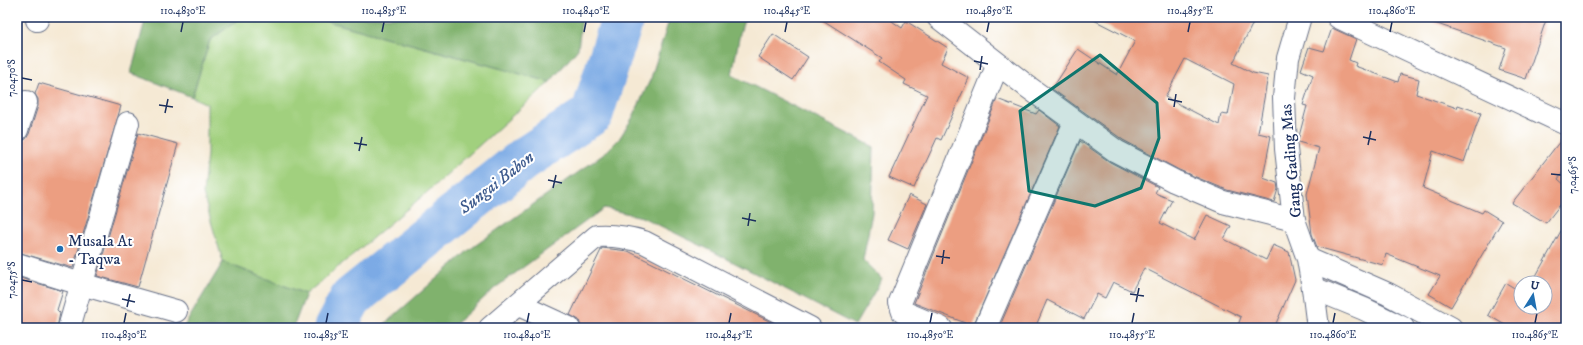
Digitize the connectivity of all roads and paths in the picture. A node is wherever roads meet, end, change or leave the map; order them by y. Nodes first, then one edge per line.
1 (938, 17) edge
2 (1300, 17) edge
3 (1338, 17) edge
4 (998, 64) junction
5 (26, 102) dead end
6 (1076, 122) junction
7 (128, 123) dead end
8 (1566, 124) edge
9 (17, 130) edge
10 (1294, 220) junction
11 (1308, 259) junction
12 (17, 264) edge
13 (81, 284) junction
14 (1313, 288) junction
15 (519, 305) junction
16 (176, 311) dead end
17 (772, 320) edge
18 (69, 328) edge
19 (490, 328) edge
20 (569, 328) edge
21 (810, 328) edge
22 (941, 328) edge
23 (985, 328) edge
24 (1318, 328) edge
25 (1403, 328) edge
26 (1451, 328) edge

1 - 4 street
2 - 10 street, Gang Gading Mas
3 - 8 street
4 - 6 street
4 - 22 street
5 - 9 street
6 - 10 street
6 - 23 street
7 - 13 street
10 - 11 street, Gang Gading Mas
11 - 14 street, Gang Gading Mas
11 - 26 street
12 - 13 street
13 - 16 street
13 - 18 street
14 - 24 street, Gang Gading Mas
14 - 25 street
15 - 17 street
15 - 19 street
15 - 20 street
17 - 21 street

